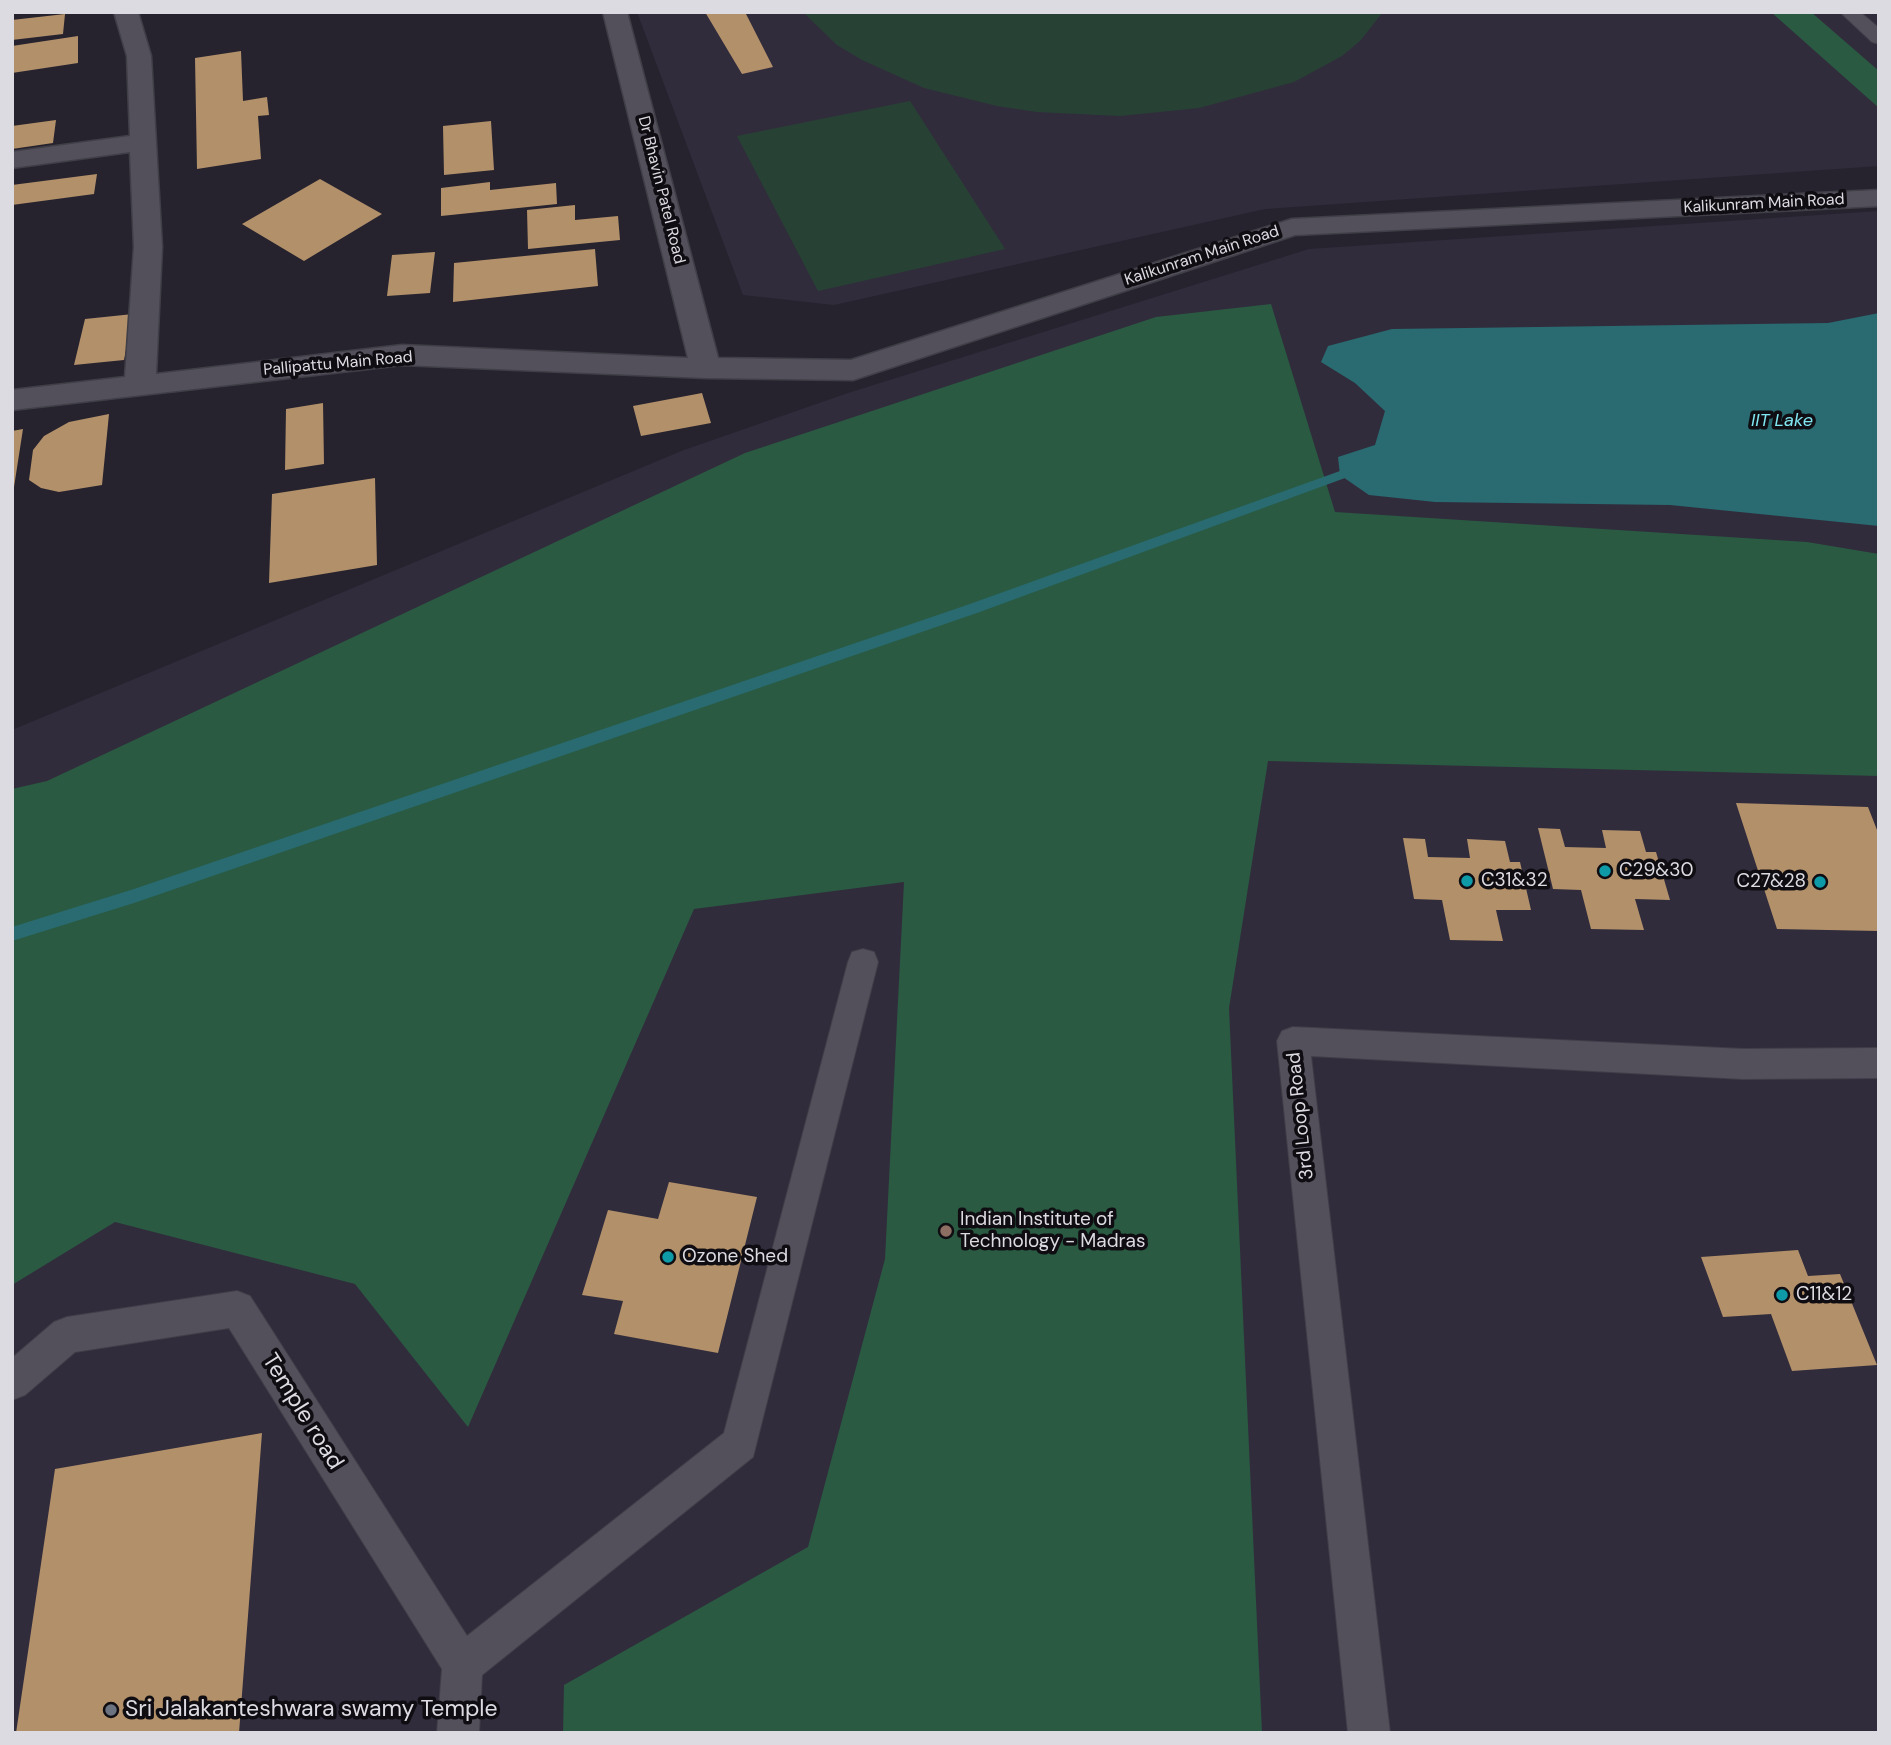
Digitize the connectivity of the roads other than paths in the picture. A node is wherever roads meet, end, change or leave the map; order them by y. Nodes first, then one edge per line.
1 (126, 12) edge
2 (615, 12) edge
3 (1849, 12) edge
4 (1879, 38) edge
5 (144, 142) junction
6 (12, 160) edge
7 (1879, 198) edge
8 (706, 368) junction
9 (141, 384) junction
10 (12, 400) edge
11 (863, 962) dead end
12 (1879, 1063) edge
13 (12, 1382) edge
14 (461, 1665) junction
15 (458, 1733) edge
16 (1369, 1733) edge

1 - 5 street
2 - 8 street, Dr Bhavin Patel Road
3 - 4 lane
5 - 6 street
5 - 9 street
7 - 8 street, Kalikunram Main Road
8 - 9 street, Pallipattu Main Road
9 - 10 street, Pallipattu Main Road
11 - 14 lane
12 - 16 lane, 3rd Loop Road
13 - 14 lane, Temple road
14 - 15 lane

